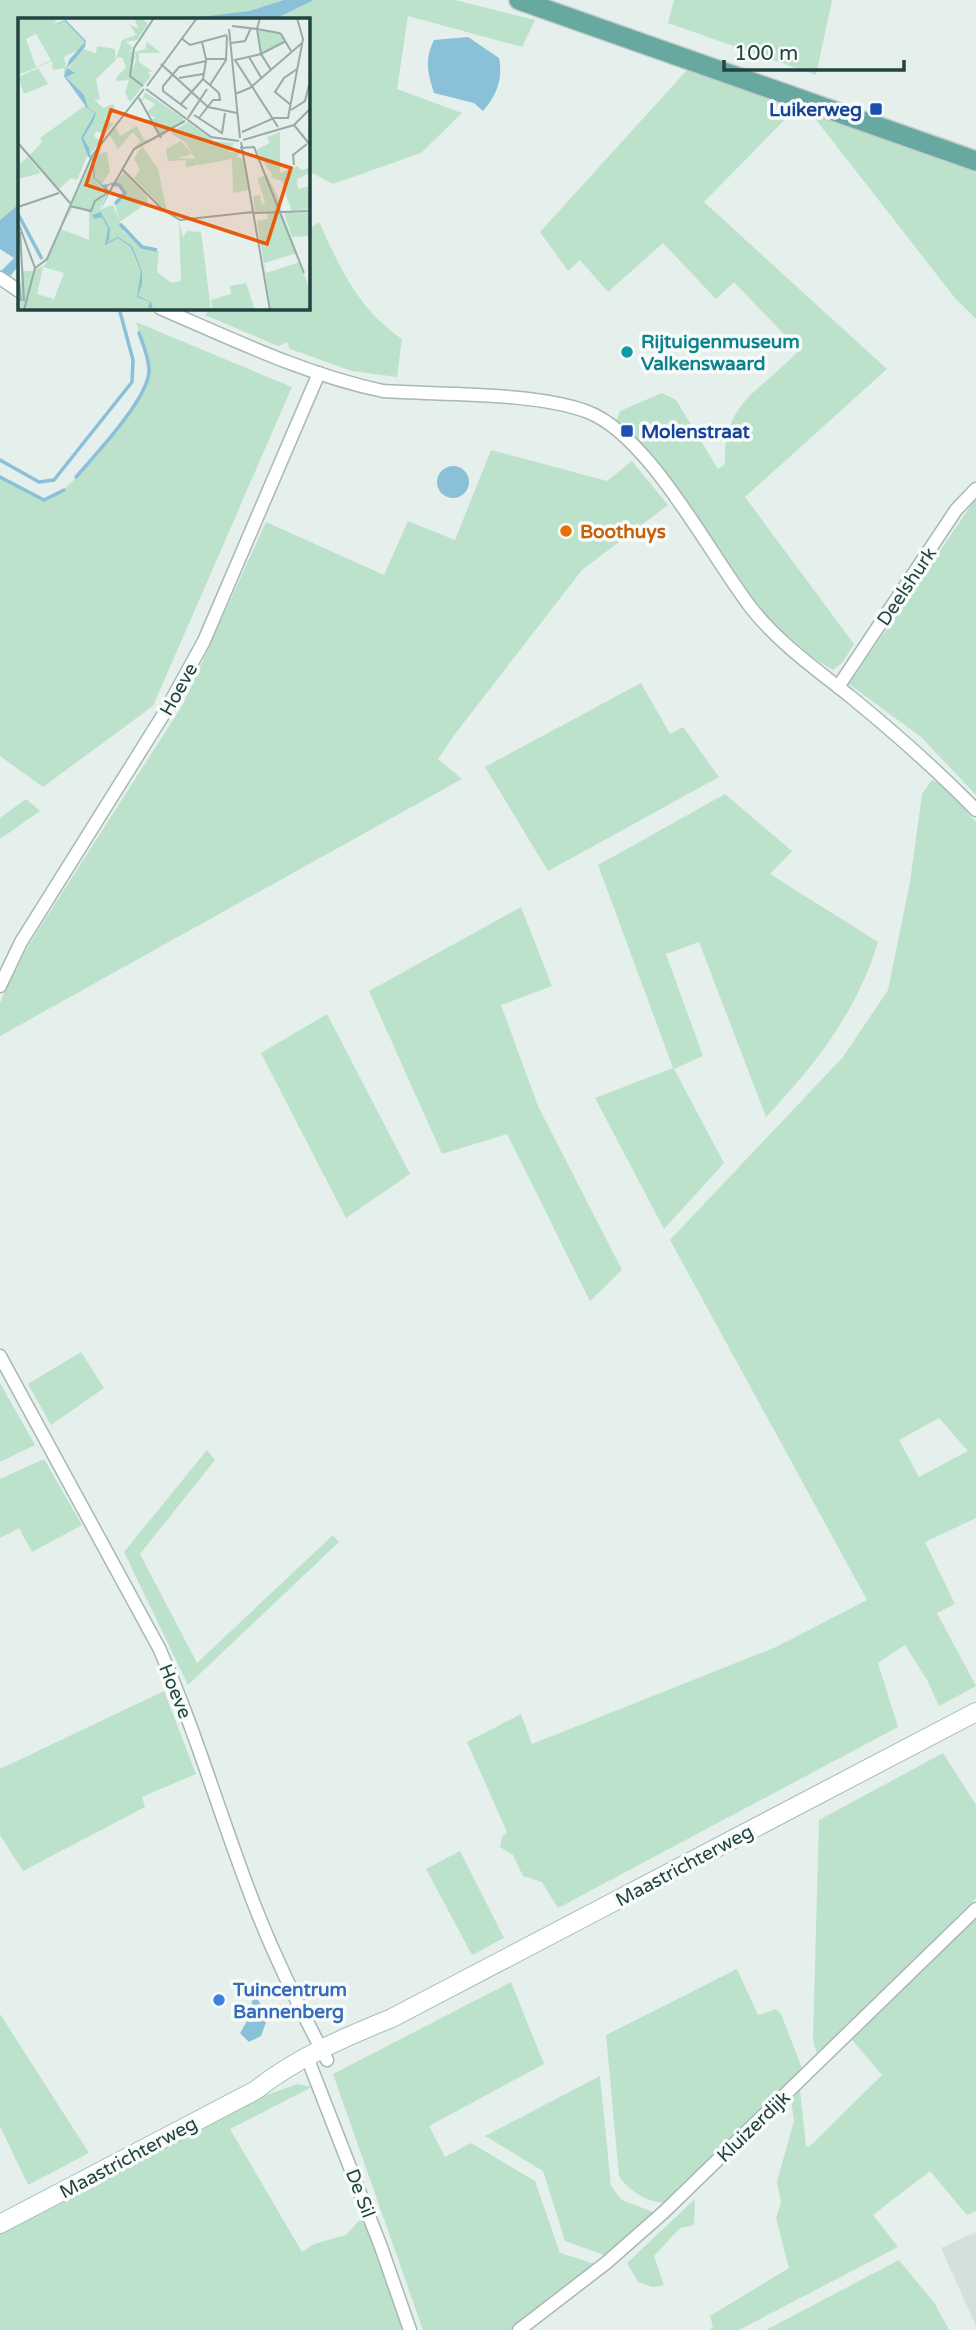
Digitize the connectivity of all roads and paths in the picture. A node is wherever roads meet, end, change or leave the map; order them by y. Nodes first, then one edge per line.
1 (519, 0) edge
2 (976, 160) edge
3 (3, 280) edge
4 (18, 290) edge
5 (165, 310) edge
6 (319, 373) junction
7 (976, 489) edge
8 (838, 687) junction
9 (976, 810) edge
10 (0, 986) edge
11 (0, 1356) edge
12 (976, 1712) edge
13 (976, 1909) edge
14 (317, 2055) junction
15 (0, 2224) edge
16 (410, 2330) edge
17 (519, 2330) edge

1 - 2 main road
3 - 4 street
5 - 6 street
6 - 8 street
6 - 10 street, Hoeve
7 - 8 street, Deelshurk
8 - 9 street
11 - 14 street, Hoeve
12 - 14 main road, Maastrichterweg
13 - 17 street, Kluizerdijk
14 - 15 main road, Maastrichterweg
14 - 16 street, De Sil

